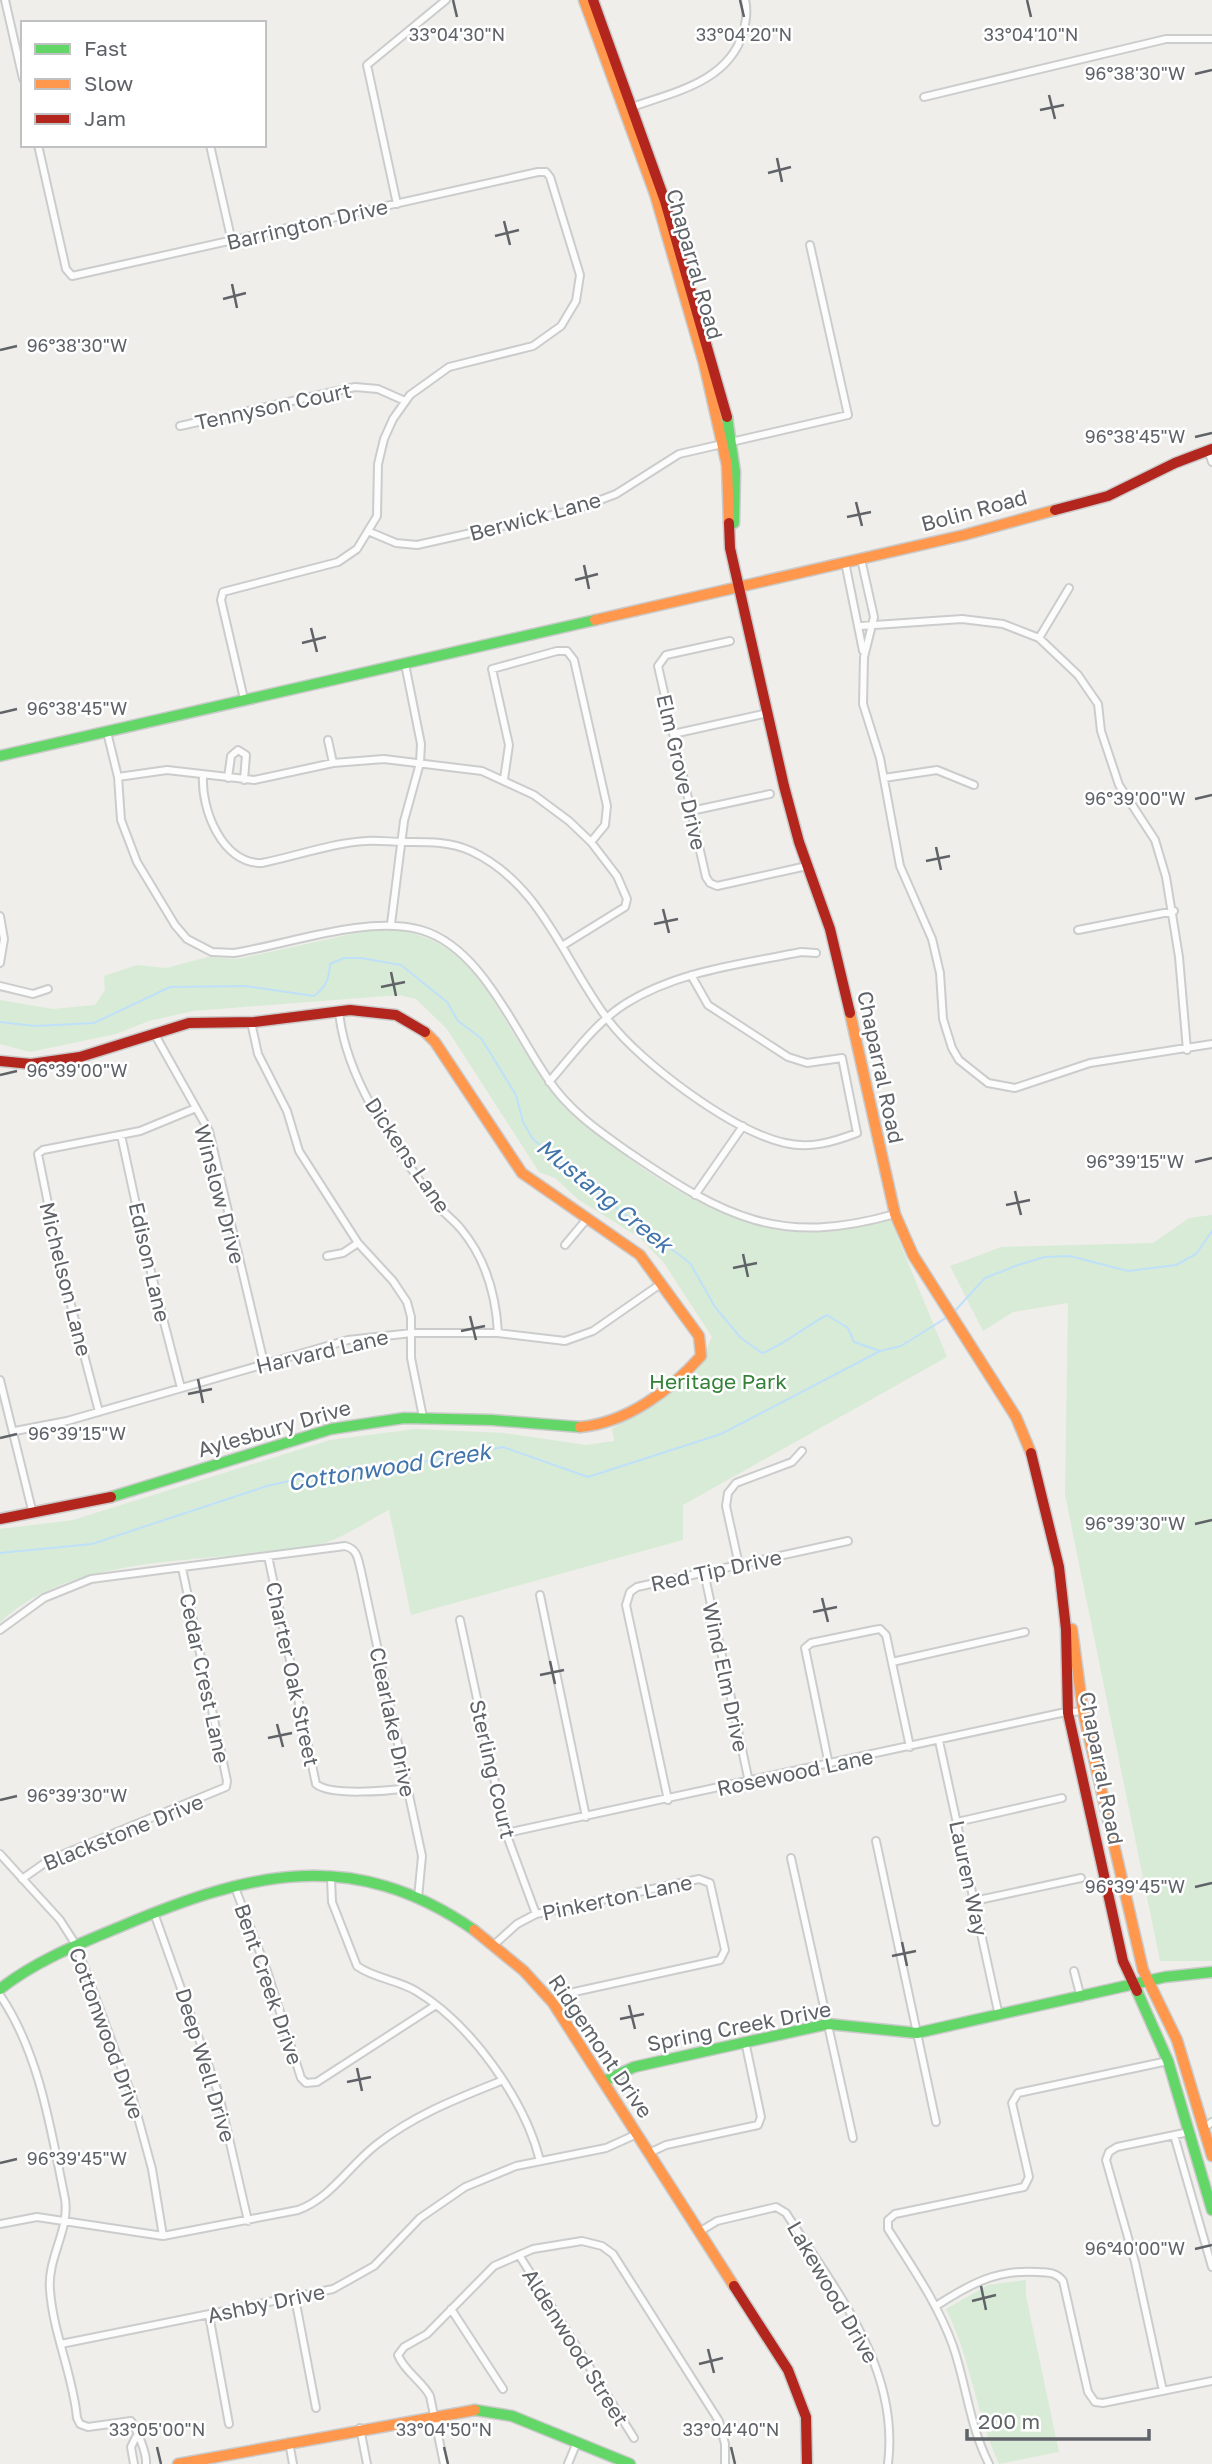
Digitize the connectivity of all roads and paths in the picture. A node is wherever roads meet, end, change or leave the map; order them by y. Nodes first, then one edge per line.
1 (5, 0) edge
2 (446, 0) edge
3 (584, 0) edge
4 (593, 0) edge
5 (745, 0) edge
6 (1212, 39) edge
7 (21, 70) edge
8 (924, 97) dead end
9 (630, 108) junction
10 (38, 147) edge
11 (210, 147) edge
12 (397, 204) junction
13 (232, 242) junction
14 (810, 245) dead end
15 (405, 401) junction
16 (180, 426) dead end
17 (727, 441) junction
18 (1210, 450) edge
19 (1212, 462) edge
20 (370, 532) junction
21 (861, 559) junction
22 (845, 562) junction
23 (866, 580) junction
24 (851, 583) junction
25 (739, 586) junction
26 (1069, 588) dead end
27 (872, 625) junction
28 (860, 626) junction
29 (1039, 638) junction
30 (730, 641) dead end
31 (864, 657) junction
32 (405, 664) junction
33 (244, 699) junction
34 (768, 713) junction
35 (107, 732) junction
36 (673, 734) junction
37 (328, 740) dead end
38 (0, 756) edge
39 (333, 763) junction
40 (420, 763) junction
41 (203, 776) junction
42 (118, 777) junction
43 (228, 778) junction
44 (884, 778) junction
45 (504, 779) junction
46 (244, 780) junction
47 (974, 785) dead end
48 (770, 794) dead end
49 (691, 811) junction
50 (401, 842) junction
51 (591, 842) junction
52 (807, 866) junction
53 (1174, 911) junction
54 (0, 916) edge
55 (391, 924) junction
56 (1078, 930) dead end
57 (562, 946) junction
58 (816, 953) dead end
59 (0, 963) edge
60 (691, 975) junction
61 (0, 986) edge
62 (48, 989) dead end
63 (339, 1012) junction
64 (607, 1018) junction
65 (251, 1022) junction
66 (155, 1033) junction
67 (1212, 1044) edge
68 (1186, 1050) junction
69 (0, 1061) edge
70 (549, 1082) junction
71 (196, 1108) junction
72 (743, 1126) junction
73 (121, 1135) junction
74 (695, 1195) junction
75 (895, 1214) junction
76 (586, 1220) junction
77 (358, 1243) junction
78 (565, 1245) dead end
79 (327, 1256) dead end
80 (663, 1283) junction
81 (412, 1333) junction
82 (498, 1333) junction
83 (264, 1363) junction
84 (0, 1380) edge
85 (181, 1388) junction
86 (99, 1412) junction
87 (423, 1418) junction
88 (15, 1431) junction
89 (802, 1451) dead end
90 (33, 1514) junction
91 (0, 1519) edge
92 (848, 1541) dead end
93 (268, 1556) junction
94 (739, 1565) junction
95 (1059, 1567) junction
96 (182, 1568) junction
97 (704, 1573) junction
98 (540, 1595) dead end
99 (460, 1620) dead end
100 (0, 1630) edge
101 (1025, 1632) dead end
102 (892, 1662) junction
103 (1083, 1711) junction
104 (1068, 1713) junction
105 (939, 1741) junction
106 (910, 1747) junction
107 (829, 1765) junction
108 (749, 1782) junction
109 (226, 1787) joint
110 (407, 1788) junction
111 (1062, 1798) dead end
112 (668, 1800) junction
113 (586, 1817) junction
114 (957, 1822) junction
115 (506, 1833) junction
116 (876, 1841) dead end
117 (0, 1854) edge
118 (792, 1858) dead end
119 (331, 1878) junction
120 (1082, 1878) dead end
121 (22, 1879) junction
122 (234, 1885) junction
123 (418, 1898) junction
124 (974, 1901) junction
125 (154, 1913) junction
126 (536, 1914) junction
127 (496, 1943) junction
128 (76, 1945) junction
129 (1074, 1971) dead end
130 (1212, 1972) edge
131 (1147, 1982) junction
132 (1132, 1986) junction
133 (0, 1989) edge
134 (0, 1995) edge
135 (1081, 1998) junction
136 (552, 2003) junction
137 (436, 2005) junction
138 (999, 2016) junction
139 (828, 2025) junction
140 (917, 2033) junction
141 (745, 2041) junction
142 (1168, 2061) junction
143 (500, 2081) junction
144 (604, 2081) junction
145 (936, 2122) dead end
146 (1209, 2127) edge
147 (1189, 2132) junction
148 (636, 2134) junction
149 (1174, 2135) junction
150 (853, 2138) dead end
151 (649, 2153) junction
152 (1212, 2156) edge
153 (540, 2161) junction
154 (1212, 2210) edge
155 (64, 2221) junction
156 (248, 2221) junction
157 (0, 2224) edge
158 (699, 2232) junction
159 (163, 2236) junction
160 (519, 2255) junction
161 (1212, 2267) edge
162 (295, 2298) junction
163 (936, 2306) junction
164 (451, 2309) junction
165 (209, 2315) junction
166 (61, 2344) junction
167 (1212, 2381) edge
168 (503, 2389) dead end
169 (1163, 2391) junction
170 (316, 2407) dead end
171 (435, 2415) junction
172 (229, 2424) dead end
173 (360, 2428) junction
174 (136, 2437) junction
175 (634, 2438) dead end
176 (289, 2442) junction
177 (577, 2442) junction
178 (217, 2460) edge
179 (134, 2464) edge
180 (146, 2464) edge
181 (178, 2464) edge
182 (293, 2464) edge
183 (367, 2464) edge
184 (444, 2464) edge
185 (569, 2464) edge
186 (630, 2464) edge
187 (725, 2464) edge
188 (807, 2464) edge
189 (888, 2464) edge
190 (989, 2464) edge

1 - 7 street
2 - 12 street
3 - 9 street, Chaparral Road
4 - 9 street, Chaparral Road
5 - 9 street
6 - 8 street
9 - 17 street, Chaparral Road
10 - 13 street, Barrington Drive
11 - 13 street
12 - 13 street, Barrington Drive
12 - 15 street, Barrington Drive
14 - 17 street, Berwick Lane
15 - 16 street, Tennyson Court
15 - 20 street
17 - 20 street, Berwick Lane
17 - 25 street, Chaparral Road
18 - 19 street
18 - 21 street, Bolin Road
20 - 33 street
21 - 22 street, Bolin Road
21 - 23 street
22 - 24 street
22 - 25 street, Bolin Road
23 - 24 street
23 - 27 street
24 - 28 street
25 - 32 street, Bolin Road
25 - 34 street, Chaparral Road
26 - 29 street
27 - 28 street
27 - 29 street
27 - 31 street
28 - 31 street
29 - 53 street
30 - 36 street, Elm Grove Drive
31 - 44 street
32 - 33 street, Bolin Road
32 - 40 street
33 - 35 street, Bolin Road
34 - 36 street
34 - 52 street, Chaparral Road
35 - 38 street, Bolin Road
35 - 42 street
36 - 49 street, Elm Grove Drive
37 - 39 street
39 - 40 street
39 - 46 street
40 - 45 street
40 - 50 street
41 - 42 street
41 - 43 street
41 - 50 street
42 - 55 street
43 - 46 street
43 - 46 street
44 - 47 street
44 - 68 street
45 - 51 street
45 - 51 street
48 - 49 street
49 - 52 street, Elm Grove Drive
50 - 55 street
50 - 57 street
51 - 57 street
52 - 75 street, Chaparral Road
53 - 56 street
53 - 68 street
54 - 59 street
55 - 70 street
57 - 64 street
58 - 60 street
60 - 64 street
60 - 72 street
61 - 62 street
63 - 65 street
63 - 76 street
63 - 82 street, Dickens Lane
64 - 70 street
64 - 72 street
65 - 66 street
65 - 77 street
66 - 69 street
66 - 71 street, Winslow Drive
67 - 68 street
70 - 74 street
71 - 73 street
71 - 83 street, Winslow Drive
72 - 74 street
73 - 85 street, Edison Lane
73 - 86 street, Michelson Lane
74 - 75 street
75 - 95 street, Chaparral Road
76 - 78 street
76 - 80 street
77 - 79 street
77 - 81 street
80 - 82 street, Harvard Lane
80 - 87 street, Aylesbury Drive
81 - 82 street, Harvard Lane
81 - 83 street, Harvard Lane
81 - 87 street
83 - 85 street, Harvard Lane
84 - 88 street
85 - 86 street, Harvard Lane
86 - 88 street, Harvard Lane
87 - 90 street, Aylesbury Drive
88 - 90 street
89 - 94 street
90 - 91 street, Aylesbury Drive
92 - 94 street, Red Tip Drive
93 - 96 street
93 - 110 street, Charter Oak Street
93 - 110 street, Clearlake Drive
94 - 97 street, Red Tip Drive
95 - 103 street, Chaparral Road
95 - 104 street, Chaparral Road
96 - 100 street
96 - 109 street, Cedar Crest Lane
97 - 108 street, Wind Elm Drive
97 - 112 street, Red Tip Drive
98 - 113 street
99 - 115 street, Sterling Court
101 - 102 street
102 - 106 street
102 - 107 street
103 - 104 street, Rosewood Lane
103 - 131 street, Chaparral Road
104 - 105 street, Rosewood Lane
104 - 132 street, Chaparral Road
105 - 106 street, Rosewood Lane
105 - 114 street, Lauren Way
106 - 107 street, Rosewood Lane
107 - 108 street, Rosewood Lane
108 - 112 street, Rosewood Lane
109 - 121 street, Blackstone Drive
110 - 123 street, Clearlake Drive
111 - 114 street
112 - 113 street, Rosewood Lane
113 - 115 street, Rosewood Lane
114 - 124 street, Lauren Way
115 - 126 street, Sterling Court
116 - 140 street
117 - 121 street, Cottonwood Drive
118 - 139 street
119 - 122 street, Ridgemont Drive
119 - 123 street, Ridgemont Drive
119 - 137 street
120 - 124 street
121 - 128 street, Cottonwood Drive
122 - 125 street, Ridgemont Drive
122 - 137 street, Bent Creek Drive
123 - 127 street, Ridgemont Drive
124 - 138 street, Lauren Way
125 - 128 street, Ridgemont Drive
125 - 156 street, Deep Well Drive
126 - 127 street, Pinkerton Lane
126 - 136 street, Pinkerton Lane
127 - 136 street, Ridgemont Drive
128 - 133 street, Ridgemont Drive
128 - 159 street, Cottonwood Drive
129 - 135 street
130 - 131 street, Spring Creek Drive
131 - 132 street, Spring Creek Drive
131 - 146 street, Chaparral Road
132 - 135 street, Spring Creek Drive
132 - 142 street, Chaparral Road
134 - 155 street
135 - 138 street, Spring Creek Drive
136 - 144 street, Ridgemont Drive
137 - 143 street
138 - 140 street, Spring Creek Drive
139 - 140 street, Spring Creek Drive
139 - 141 street, Spring Creek Drive
139 - 150 street
140 - 145 street
141 - 144 street, Spring Creek Drive
141 - 151 street
142 - 147 street, Chaparral Road
142 - 163 street
143 - 153 street
143 - 156 street
144 - 148 street, Ridgemont Drive
146 - 147 street
146 - 152 street, Chaparral Road
147 - 149 street
147 - 154 street, Chaparral Road
148 - 151 street, Ridgemont Drive
148 - 153 street, Ashby Drive
149 - 161 street
149 - 169 street
151 - 158 street, Ridgemont Drive
153 - 162 street, Ashby Drive
155 - 157 street
155 - 159 street
155 - 166 street
156 - 159 street
158 - 188 street, Ridgemont Drive
158 - 189 street, Lakewood Drive
160 - 164 street
160 - 175 street, Aldenwood Street
160 - 187 street
162 - 165 street, Ashby Drive
162 - 170 street
163 - 169 street
163 - 190 street
164 - 168 street
164 - 171 street
165 - 166 street, Ashby Drive
165 - 172 street
166 - 174 street
167 - 169 street
171 - 173 street
171 - 177 street
171 - 184 street
173 - 176 street
173 - 183 street
174 - 179 street
174 - 180 street
176 - 178 street
176 - 182 street
177 - 185 street
177 - 186 street
178 - 181 street

